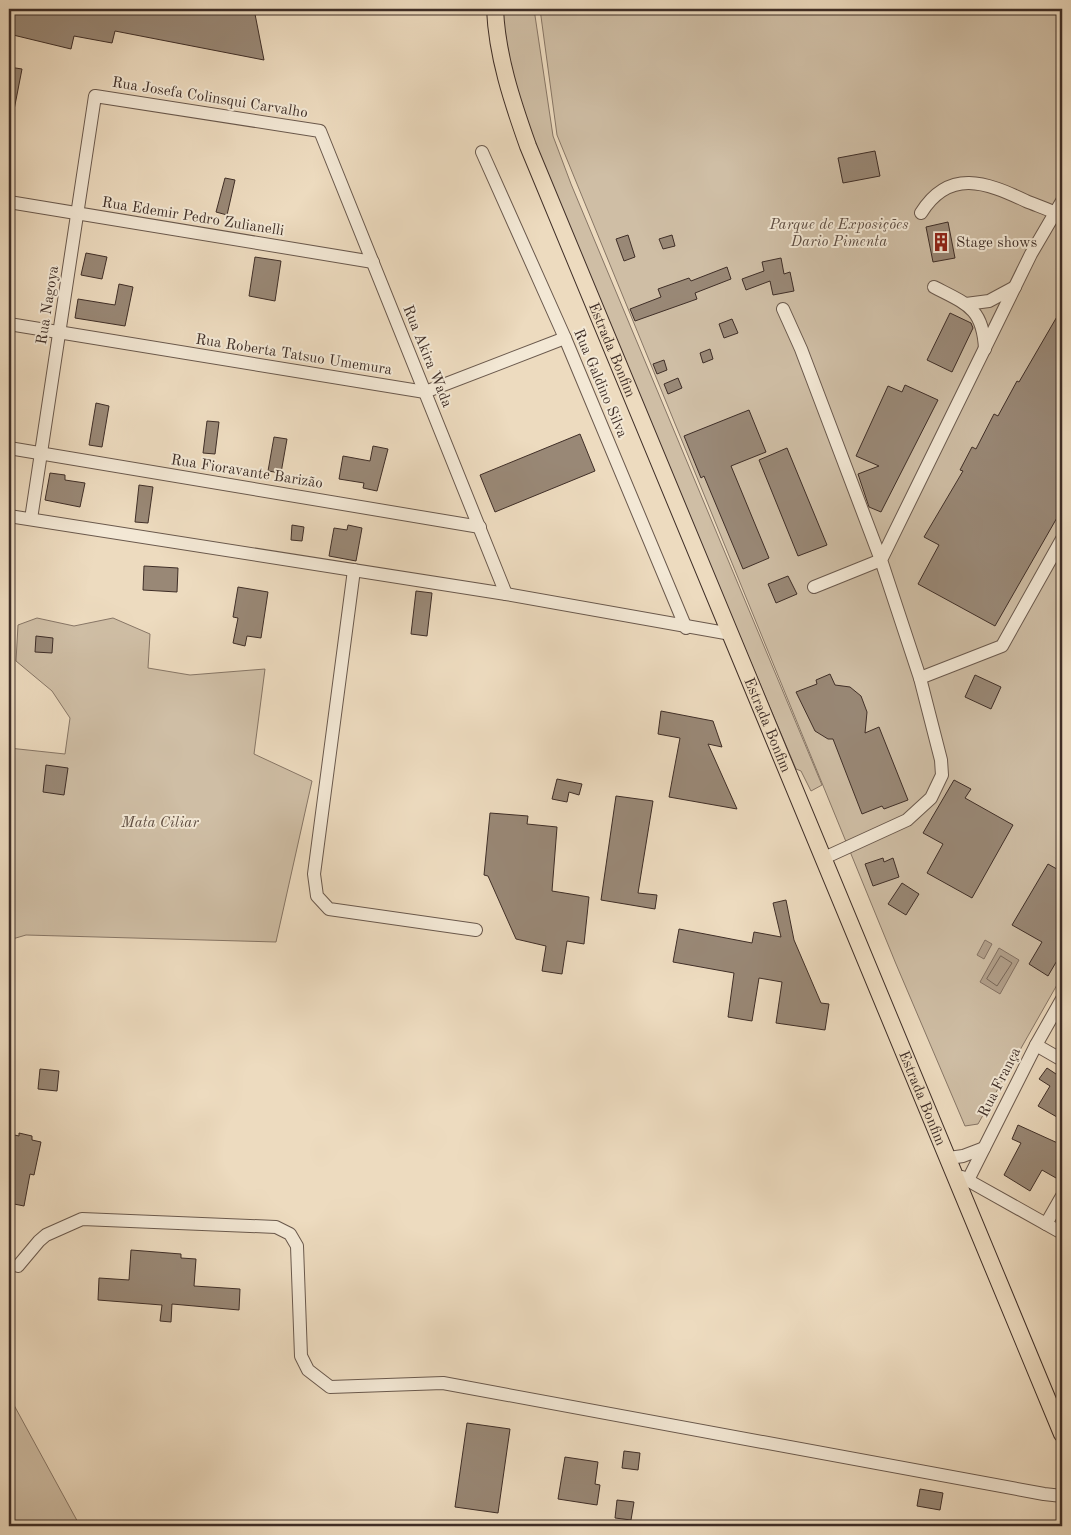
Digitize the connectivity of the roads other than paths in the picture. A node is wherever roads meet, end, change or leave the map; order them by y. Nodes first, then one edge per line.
1 (495, 9) edge
2 (95, 96) joint
3 (320, 131) joint
4 (482, 152) dead end
5 (1062, 200) edge
6 (9, 202) edge
7 (921, 213) dead end
8 (77, 214) junction
9 (1059, 214) edge
10 (372, 262) junction
11 (934, 287) dead end
12 (1016, 287) junction
13 (966, 304) junction
14 (783, 309) dead end
15 (9, 324) edge
16 (59, 332) junction
17 (565, 338) junction
18 (986, 349) junction
19 (425, 392) junction
20 (9, 448) edge
21 (41, 454) junction
22 (9, 516) edge
23 (30, 519) junction
24 (480, 526) junction
25 (1062, 539) edge
26 (881, 560) junction
27 (354, 570) junction
28 (814, 587) dead end
29 (506, 594) junction
30 (686, 628) junction
31 (731, 634) junction
32 (920, 678) junction
33 (824, 858) junction
34 (476, 930) dead end
35 (1062, 999) edge
36 (1036, 1045) junction
37 (1062, 1060) edge
38 (984, 1148) junction
39 (957, 1171) junction
40 (1062, 1196) edge
41 (1046, 1224) junction
42 (1062, 1233) edge
43 (18, 1266) dead end
44 (1062, 1434) edge
45 (1062, 1496) edge

1 - 31 main road, Estrada Bonfim
2 - 3 street, Rua Josefa Colinsqui Carvalho
2 - 8 street, Rua Nagoya
3 - 10 street, Rua Akira Wada
4 - 17 street, Rua Galdino Silva
5 - 9 street
6 - 8 street, Rua Edemir Pedro Zulianelli
7 - 9 street
8 - 10 street, Rua Edemir Pedro Zulianelli
8 - 16 street, Rua Nagoya
9 - 12 street
10 - 19 street, Rua Akira Wada
11 - 13 street
12 - 13 street
12 - 18 street
13 - 18 street
14 - 26 street
15 - 16 street, Rua Roberta Tatsuo Umemura
16 - 19 street, Rua Roberta Tatsuo Umemura
16 - 21 street, Rua Nagoya
17 - 19 street
17 - 30 street, Rua Galdino Silva
18 - 26 street
19 - 24 street, Rua Akira Wada
20 - 21 street, Rua Fioravante Barizão
21 - 23 street, Rua Nagoya
21 - 24 street, Rua Fioravante Barizão
22 - 23 street
23 - 27 street
24 - 29 street, Rua Akira Wada
25 - 32 street
26 - 28 street
26 - 32 street
27 - 29 street
27 - 34 street
29 - 30 street
30 - 31 street
31 - 33 main road, Estrada Bonfim
32 - 33 street
33 - 39 main road, Estrada Bonfim
35 - 36 street, Rua França
36 - 37 street
36 - 38 street, Rua França
38 - 39 street, Rua França
38 - 39 street
39 - 41 street
39 - 44 main road, Estrada Bonfim
40 - 41 street
41 - 42 street
43 - 45 street

